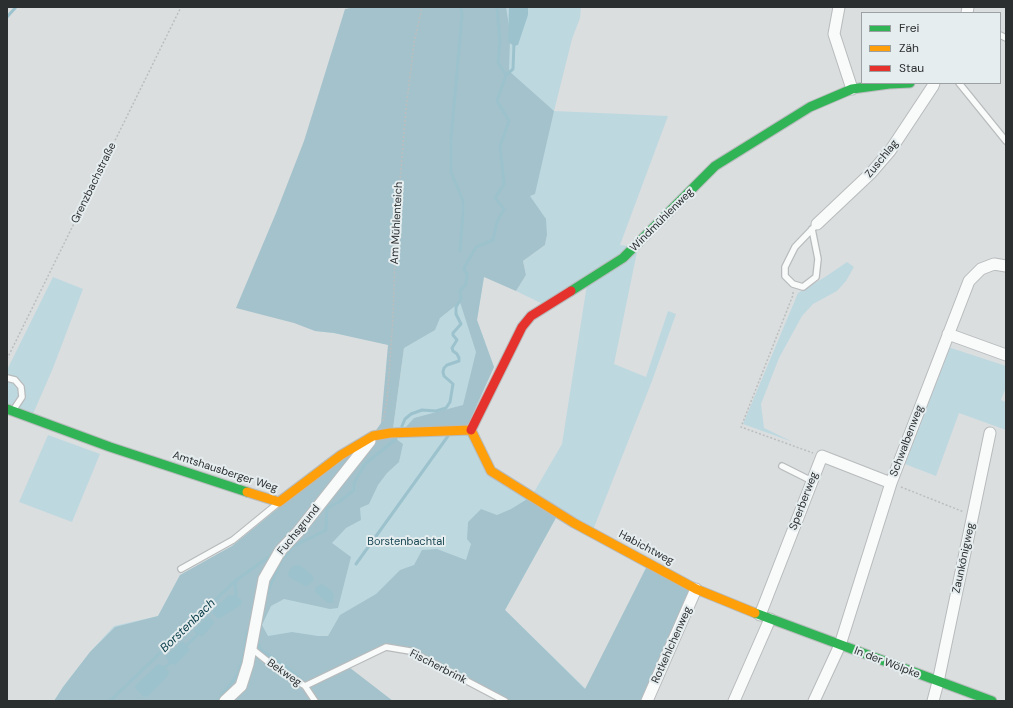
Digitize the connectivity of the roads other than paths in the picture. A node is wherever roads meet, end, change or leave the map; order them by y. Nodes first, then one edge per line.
1 (839, 7) edge
2 (889, 84) edge
3 (934, 84) edge
4 (960, 84) edge
5 (852, 89) junction
6 (1006, 141) edge
7 (815, 227) junction
8 (1006, 266) edge
9 (948, 334) junction
10 (1006, 355) edge
11 (7, 378) edge
12 (10, 410) edge
13 (471, 430) junction
14 (990, 433) dead end
15 (373, 436) junction
16 (782, 466) dead end
17 (812, 481) junction
18 (891, 483) junction
19 (279, 502) junction
20 (181, 568) dead end
21 (696, 589) junction
22 (765, 617) junction
23 (840, 645) junction
24 (250, 648) junction
25 (938, 682) junction
26 (305, 686) junction
27 (225, 701) edge
28 (315, 701) edge
29 (505, 701) edge
30 (647, 701) edge
31 (734, 701) edge
32 (814, 701) edge
33 (933, 701) edge
34 (992, 701) edge

1 - 5 street
2 - 5 street, Windmühlenweg
3 - 7 street, Zuschlag
4 - 6 lane
5 - 13 street, Windmühlenweg
7 - 7 lane
8 - 9 street, Schwalbenweg
9 - 10 street
9 - 18 street, Schwalbenweg
11 - 12 lane
12 - 19 street, Amtshausberger Weg
13 - 15 street, Amtshausberger Weg
13 - 21 street, Habichtweg
14 - 25 street, Zaunkönigweg
15 - 19 street, Amtshausberger Weg
15 - 24 street, Fuchsgrund
16 - 17 lane
17 - 18 street, Sperberweg
17 - 22 street, Sperberweg
18 - 23 street, Schwalbenweg
19 - 20 lane
21 - 22 street, Habichtweg
21 - 30 street, Rotkehlchenweg
22 - 23 street, Habichtweg
22 - 31 street, Sperberweg
23 - 25 street, In der Wölpke
23 - 32 street, In der Wölpke
24 - 26 lane, Bekweg
24 - 27 street, Fuchsgrund
25 - 33 street, Zaunkönigweg
25 - 34 street, In der Wölpke
26 - 28 lane, Bekweg
26 - 29 lane, Fischerbrink

